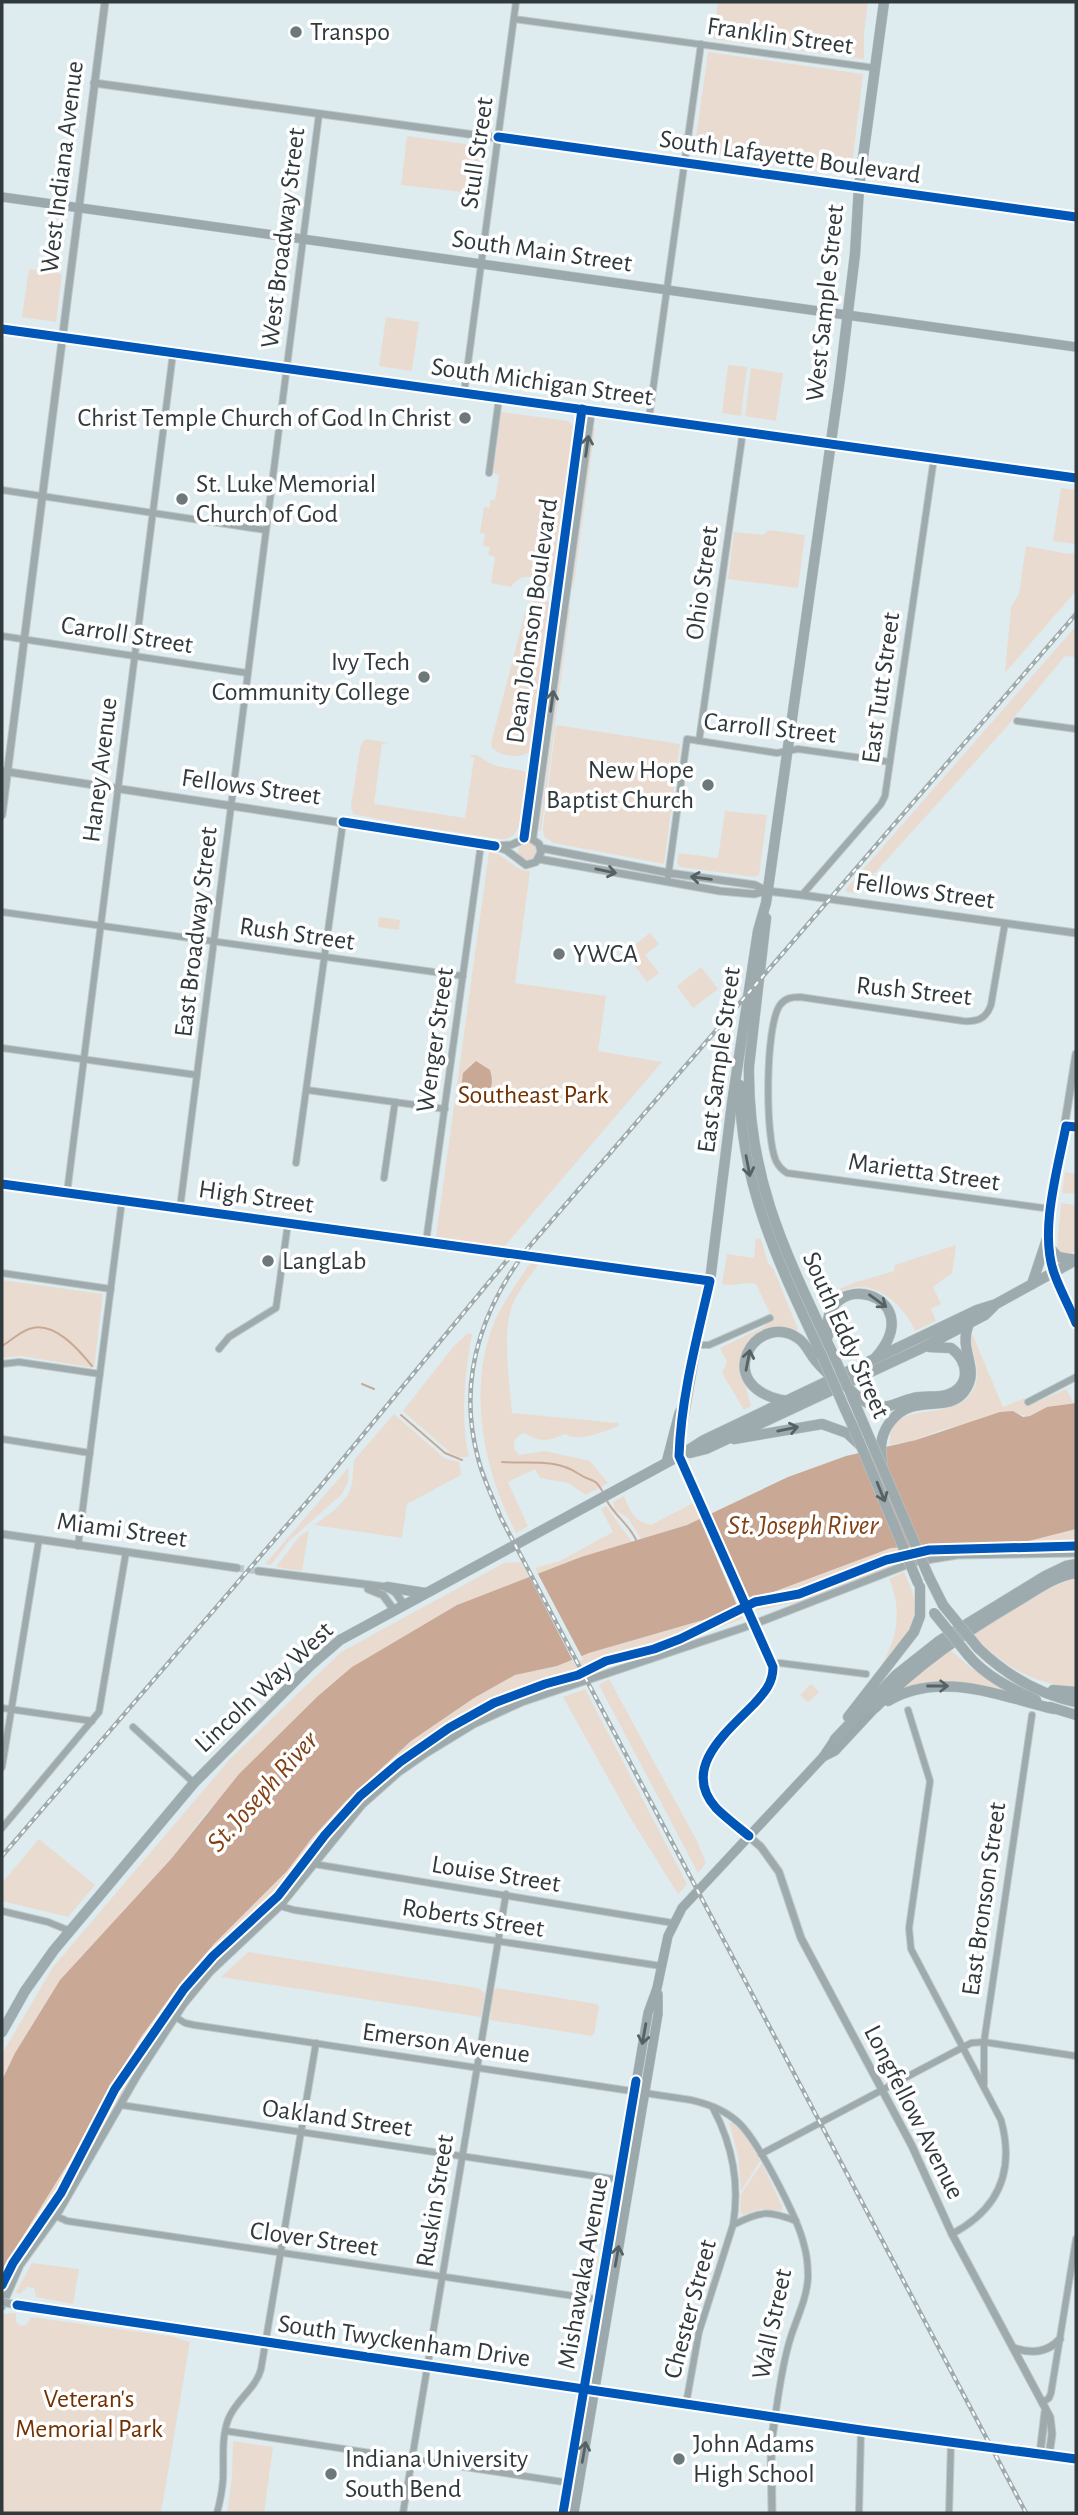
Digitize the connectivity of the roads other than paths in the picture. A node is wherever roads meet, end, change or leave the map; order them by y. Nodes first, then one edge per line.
1 (104, 2) edge
2 (516, 2) edge
3 (884, 2) edge
4 (514, 19) junction
5 (701, 44) junction
6 (875, 68) junction
7 (94, 83) junction
8 (319, 114) junction
9 (498, 137) junction
10 (685, 163) junction
11 (859, 187) junction
12 (2, 197) edge
13 (78, 207) junction
14 (1076, 217) edge
15 (303, 239) junction
16 (481, 263) junction
17 (667, 289) junction
18 (847, 314) junction
19 (2, 329) edge
20 (61, 338) junction
21 (1076, 347) edge
22 (173, 353) junction
23 (286, 368) junction
24 (464, 393) junction
25 (499, 398) junction
26 (587, 410) junction
27 (649, 418) junction
28 (743, 431) junction
29 (830, 443) junction
30 (934, 458) junction
31 (489, 473) dead end
32 (1076, 478) edge
33 (2, 490) edge
34 (42, 496) junction
35 (153, 513) junction
36 (265, 530) junction
37 (2, 636) edge
38 (23, 639) junction
39 (134, 656) junction
40 (247, 673) junction
41 (1017, 721) dead end
42 (1076, 730) edge
43 (699, 741) junction
44 (787, 751) junction
45 (890, 762) junction
46 (4, 772) edge
47 (117, 789) junction
48 (231, 806) junction
49 (2, 815) edge
50 (343, 822) junction
51 (524, 838) junction
52 (534, 839) junction
53 (516, 843) junction
54 (481, 844) junction
55 (495, 846) junction
56 (541, 848) junction
57 (514, 856) junction
58 (539, 859) junction
59 (668, 873) junction
60 (667, 883) junction
61 (767, 891) junction
62 (802, 895) junction
63 (766, 903) junction
64 (2, 912) edge
65 (1005, 923) junction
66 (100, 926) junction
67 (1076, 933) edge
68 (213, 942) junction
69 (325, 957) junction
70 (463, 976) junction
71 (2, 1048) edge
72 (741, 1049) junction
73 (1076, 1054) edge
74 (83, 1059) junction
75 (197, 1075) junction
76 (307, 1090) junction
77 (395, 1102) junction
78 (445, 1108) junction
79 (1066, 1126) junction
80 (1076, 1127) edge
81 (296, 1163) dead end
82 (792, 1174) joint
83 (384, 1178) dead end
84 (2, 1184) edge
85 (67, 1193) junction
86 (122, 1200) junction
87 (180, 1208) junction
88 (1051, 1209) junction
89 (288, 1223) junction
90 (1048, 1236) junction
91 (426, 1242) junction
92 (1050, 1248) junction
93 (505, 1253) tunnel mouth
94 (536, 1257) tunnel mouth
95 (1076, 1260) edge
96 (1053, 1272) junction
97 (2, 1273) edge
98 (710, 1281) junction
99 (1032, 1284) junction
100 (111, 1289) junction
101 (996, 1304) junction
102 (771, 1318) dead end
103 (1076, 1323) edge
104 (969, 1324) junction
105 (696, 1345) junction
106 (922, 1348) junction
107 (219, 1349) dead end
108 (824, 1353) junction
109 (872, 1362) junction
110 (2, 1364) edge
111 (100, 1374) junction
112 (1076, 1377) edge
113 (857, 1400) junction
114 (788, 1401) junction
115 (1028, 1402) dead end
116 (685, 1403) junction
117 (850, 1431) junction
118 (2, 1439) edge
119 (727, 1439) junction
120 (90, 1453) junction
121 (680, 1456) junction
122 (666, 1463) junction
123 (882, 1466) junction
124 (2, 1534) edge
125 (39, 1539) junction
126 (78, 1546) junction
127 (126, 1552) junction
128 (1076, 1553) edge
129 (1076, 1564) edge
130 (237, 1568) tunnel mouth
131 (258, 1571) tunnel mouth
132 (1076, 1573) edge
133 (351, 1584) junction
134 (919, 1585) junction
135 (387, 1587) junction
136 (426, 1593) junction
137 (404, 1605) junction
138 (394, 1610) junction
139 (754, 1624) junction
140 (773, 1664) junction
141 (866, 1674) dead end
142 (1028, 1685) junction
143 (1076, 1692) edge
144 (1076, 1702) edge
145 (2, 1708) edge
146 (11, 1709) junction
147 (875, 1709) junction
148 (1054, 1709) junction
149 (908, 1710) dead end
150 (1076, 1715) edge
151 (1032, 1716) dead end
152 (92, 1721) junction
153 (133, 1727) dead end
154 (835, 1740) junction
155 (823, 1758) junction
156 (2, 1767) edge
157 (194, 1783) junction
158 (2, 1828) edge
159 (749, 1836) junction
160 (314, 1864) junction
161 (506, 1895) junction
162 (280, 1906) junction
163 (2, 1911) edge
164 (673, 1923) junction
165 (70, 1931) junction
166 (498, 1942) junction
167 (661, 1966) junction
168 (174, 2016) junction
169 (2, 2032) edge
170 (985, 2042) junction
171 (316, 2043) junction
172 (962, 2047) junction
173 (1076, 2056) edge
174 (477, 2068) junction
175 (881, 2090) junction
176 (985, 2090) junction
177 (640, 2092) junction
178 (121, 2105) junction
179 (712, 2106) junction
180 (301, 2132) junction
181 (761, 2154) junction
182 (463, 2156) junction
183 (625, 2181) junction
184 (56, 2216) junction
185 (796, 2221) junction
186 (733, 2225) junction
187 (952, 2234) junction
188 (1076, 2239) edge
189 (280, 2253) junction
190 (442, 2277) junction
191 (604, 2301) junction
192 (2, 2304) edge
193 (1060, 2339) junction
194 (265, 2341) junction
195 (1014, 2348) junction
196 (428, 2365) junction
197 (584, 2389) junction
198 (595, 2390) junction
199 (686, 2404) junction
200 (1043, 2405) junction
201 (775, 2417) junction
202 (861, 2430) junction
203 (226, 2431) junction
204 (951, 2443) junction
205 (1045, 2455) junction
206 (1076, 2459) edge
207 (412, 2460) junction
208 (573, 2484) junction
209 (217, 2513) edge
210 (403, 2513) edge
211 (563, 2513) edge
212 (574, 2513) edge
213 (772, 2513) edge
214 (859, 2513) edge
215 (952, 2513) edge

1 - 7 street, West Indiana Avenue
2 - 4 street, Stull Street
3 - 6 main road, West Sample Street
4 - 5 street, Franklin Street
4 - 9 street, Stull Street
5 - 6 street, Franklin Street
5 - 10 street
6 - 11 main road, West Sample Street
7 - 8 street, South Lafayette Boulevard
7 - 13 street, West Indiana Avenue
8 - 9 street, South Lafayette Boulevard
8 - 15 street, West Broadway Street
9 - 10 street, South Lafayette Boulevard
9 - 16 street, Stull Street
10 - 11 street, South Lafayette Boulevard
10 - 17 street
11 - 14 street, South Lafayette Boulevard
11 - 18 main road, West Sample Street
12 - 13 main road, South Main Street
13 - 15 main road, South Main Street
13 - 20 street, West Indiana Avenue
15 - 16 main road, South Main Street
15 - 23 street, West Broadway Street
16 - 17 main road, South Main Street
16 - 24 street, Stull Street
17 - 18 main road, South Main Street
17 - 27 street
18 - 21 main road, South Main Street
18 - 29 main road, West Sample Street
19 - 20 main road, South Michigan Street
20 - 22 main road, South Michigan Street
20 - 34 street, West Indiana Avenue
22 - 23 main road, South Michigan Street
22 - 35 street, Haney Avenue
23 - 24 main road, South Michigan Street
23 - 36 street, East Broadway Street
24 - 25 main road, South Michigan Street
25 - 26 main road, South Michigan Street
25 - 31 street
26 - 27 main road, South Michigan Street
26 - 51 street, Dean Johnson Boulevard
52 -> 26 street, Dean Johnson Boulevard
27 - 28 main road, South Michigan Street
28 - 29 main road, South Michigan Street
28 - 43 street, Ohio Street
29 - 30 main road, South Michigan Street
29 - 44 main road, East Sample Street
30 - 32 main road, South Michigan Street
30 - 45 street, East Tutt Street
33 - 34 street
34 - 35 street
34 - 38 street, West Indiana Avenue
35 - 36 street
35 - 39 street, Haney Avenue
36 - 40 street, East Broadway Street
37 - 38 street, Carroll Street
38 - 39 street, Carroll Street
38 - 46 street, West Indiana Avenue
39 - 40 street, Carroll Street
39 - 47 street, Haney Avenue
40 - 48 street, East Broadway Street
41 - 42 street
43 - 44 street, Carroll Street
43 - 59 street, Carroll Street
44 - 45 street, Carroll Street
44 - 61 main road, East Sample Street
45 - 62 street, East Tutt Street
46 - 47 street, Fellows Street
46 - 49 street, West Indiana Avenue
47 - 48 street, Fellows Street
47 - 66 street, Haney Avenue
48 - 50 street, Fellows Street
48 - 68 street, East Broadway Street
50 - 54 street, Fellows Street
50 - 69 street
51 - 52 street
51 - 53 street
52 - 56 street
53 - 55 street, Fellows Street
53 - 57 street
54 - 55 street, Fellows Street
54 - 70 street, Wenger Street
55 - 57 street, Fellows Street
56 - 58 street
56 - 59 street, Fellows Street
57 - 58 street
58 -> 60 street, Fellows Street
59 - 60 street
61 -> 59 street, Fellows Street
60 - 61 street, Fellows Street
61 - 62 street, Fellows Street
61 - 63 main road, East Sample Street
62 - 65 street, Fellows Street
63 - 72 main road, East Sample Street
63 - 108 main road, South Eddy Street
64 - 66 street, Rush Street
65 - 67 street, Fellows Street
65 - 82 street, Rush Street
66 - 68 street, Rush Street
66 - 74 street, Haney Avenue
68 - 69 street, Rush Street
68 - 75 street, East Broadway Street
69 - 70 street, Rush Street
69 - 76 street
70 - 78 street, Wenger Street
71 - 74 street
72 - 98 main road, East Sample Street
72 -> 108 main road, South Eddy Street
73 - 79 street
74 - 75 street
74 - 85 street, Haney Avenue
75 - 87 street, East Broadway Street
76 - 77 street
76 - 81 street
77 - 78 street
77 - 83 street
78 - 91 street, Wenger Street
79 - 80 street
79 - 88 street
82 - 88 street, Marietta Street
84 - 85 street, High Street
85 - 86 street, High Street
86 - 87 street, High Street
86 - 100 street
87 - 89 street, High Street
88 - 90 street
89 - 91 street, High Street
89 - 107 street
90 - 92 street
90 - 99 main road
91 - 93 street, High Street
92 - 95 main road
92 - 96 street
94 - 98 street
95 - 96 main road
96 - 99 main road
96 - 103 street
97 - 100 street
98 - 105 main road, East Sample Street
99 - 101 main road
100 - 111 street
101 - 104 main road, Lincoln Way West
101 - 109 main road, Lincoln Way West
102 - 105 street
104 - 106 main road, Lincoln Way West
104 - 123 main road
105 - 116 main road, East Sample Street
106 - 113 main road
106 - 119 main road, Lincoln Way West
108 -> 109 main road
108 - 113 main road, South Eddy Street, bridge
114 -> 108 main road
108 - 117 main road, South Eddy Street, bridge
109 - 114 main road, Lincoln Way West
110 - 111 street
111 - 120 street
112 - 115 street
113 - 123 main road, South Eddy Street, bridge
114 - 121 main road, Lincoln Way West
116 - 121 main road, East Sample Street
116 - 122 main road
119 -> 117 main road
117 -> 134 main road, South Eddy Street, bridge
118 - 120 street
119 - 121 main road, Lincoln Way West
120 - 126 street
121 - 122 main road, Lincoln Way West
121 - 139 street, East Sample Street
122 - 136 main road, Lincoln Way West
123 - 142 main road, South Eddy Street, bridge
124 - 125 street, Miami Street
125 - 126 street, Miami Street
125 - 146 street
126 - 127 street, Miami Street
127 - 130 street, Miami Street
127 - 152 street
128 - 139 street
129 - 154 main road
131 - 133 street
132 - 147 main road
133 - 135 street
133 - 138 street
134 - 148 main road, South Eddy Street, bridge
134 - 154 main road
135 - 136 main road
135 - 137 street
136 - 137 main road, Lincoln Way West
137 - 138 main road, Lincoln Way West
138 - 157 main road, Lincoln Way West
139 - 140 street, East Sample Street
139 - 160 street
140 - 141 street
140 - 159 street, Longfellow Avenue
142 - 143 main road
142 - 144 main road, South Eddy Street
145 - 146 street
146 - 152 street
146 - 156 street
147 -> 148 main road
147 - 155 main road, Mishawaka Avenue
148 - 150 main road, South Eddy Street
149 - 172 street
151 - 170 street, East Bronson Street
152 - 158 street
153 - 157 street
154 - 155 main road, Mishawaka Avenue
155 - 159 main road, Mishawaka Avenue
157 - 165 main road, Lincoln Way West
159 - 164 main road, Mishawaka Avenue
159 - 175 street, Longfellow Avenue
160 - 161 street, Louise Street
160 - 162 street
161 - 164 street, Louise Street
161 - 166 street, Ruskin Street
162 - 166 street, Roberts Street
162 - 168 street
163 - 165 street
164 - 167 main road, Mishawaka Avenue
165 - 169 main road, Lincoln Way West
166 - 167 street, Roberts Street
166 - 174 street, Ruskin Street
167 - 177 main road, Mishawaka Avenue
168 - 171 street, Emerson Avenue
168 - 178 street
170 - 172 street
170 - 173 street
170 - 176 street, East Bronson Street
171 - 174 street, Emerson Avenue
171 - 180 street
172 - 175 street
172 - 176 street
174 - 177 street, Emerson Avenue
174 - 182 street, Ruskin Street
175 - 181 street
175 - 187 street, Longfellow Avenue
176 - 187 street
177 - 179 street, Emerson Avenue
177 - 183 main road, Mishawaka Avenue
178 - 180 street, Oakland Street
178 - 184 street
179 - 181 street, Wall Street
179 - 186 street, Chester Street
180 - 182 street, Oakland Street
180 - 189 street
181 - 185 street, Wall Street
182 - 183 street, Oakland Street
182 - 190 street, Ruskin Street
183 - 191 main road, Mishawaka Avenue
184 - 189 street, Clover Street
184 - 192 street
185 - 186 street, Chester Street
185 - 201 street, Wall Street
186 - 199 street, Chester Street
187 - 195 street, Longfellow Avenue
188 - 193 street
189 - 190 street, Clover Street
189 - 194 street
190 - 191 street, Clover Street
190 - 196 street, Ruskin Street
191 - 197 main road, Mishawaka Avenue
191 - 198 main road, Mishawaka Avenue
192 - 194 street, South Twyckenham Drive, bridge
193 - 195 street
193 - 200 street
194 - 196 street, South Twyckenham Drive
194 - 203 street
195 - 200 street, Longfellow Avenue
196 - 197 street, South Twyckenham Drive
196 - 207 street, Ruskin Street
197 - 198 street, South Twyckenham Drive
197 - 208 main road, Mishawaka Avenue
198 - 199 street, South Twyckenham Drive
208 -> 198 main road, Mishawaka Avenue
199 - 201 street, South Twyckenham Drive
200 - 205 street, Longfellow Avenue
201 - 202 street, South Twyckenham Drive
201 - 213 street, Wall Street
202 - 204 street, South Twyckenham Drive
202 - 214 street
203 - 207 street
203 - 209 street
204 - 205 street, South Twyckenham Drive
204 - 215 street
205 - 206 street, South Twyckenham Drive
207 - 208 street
207 - 210 street, Ruskin Street
208 - 211 main road, Mishawaka Avenue
208 - 212 main road, Mishawaka Avenue

